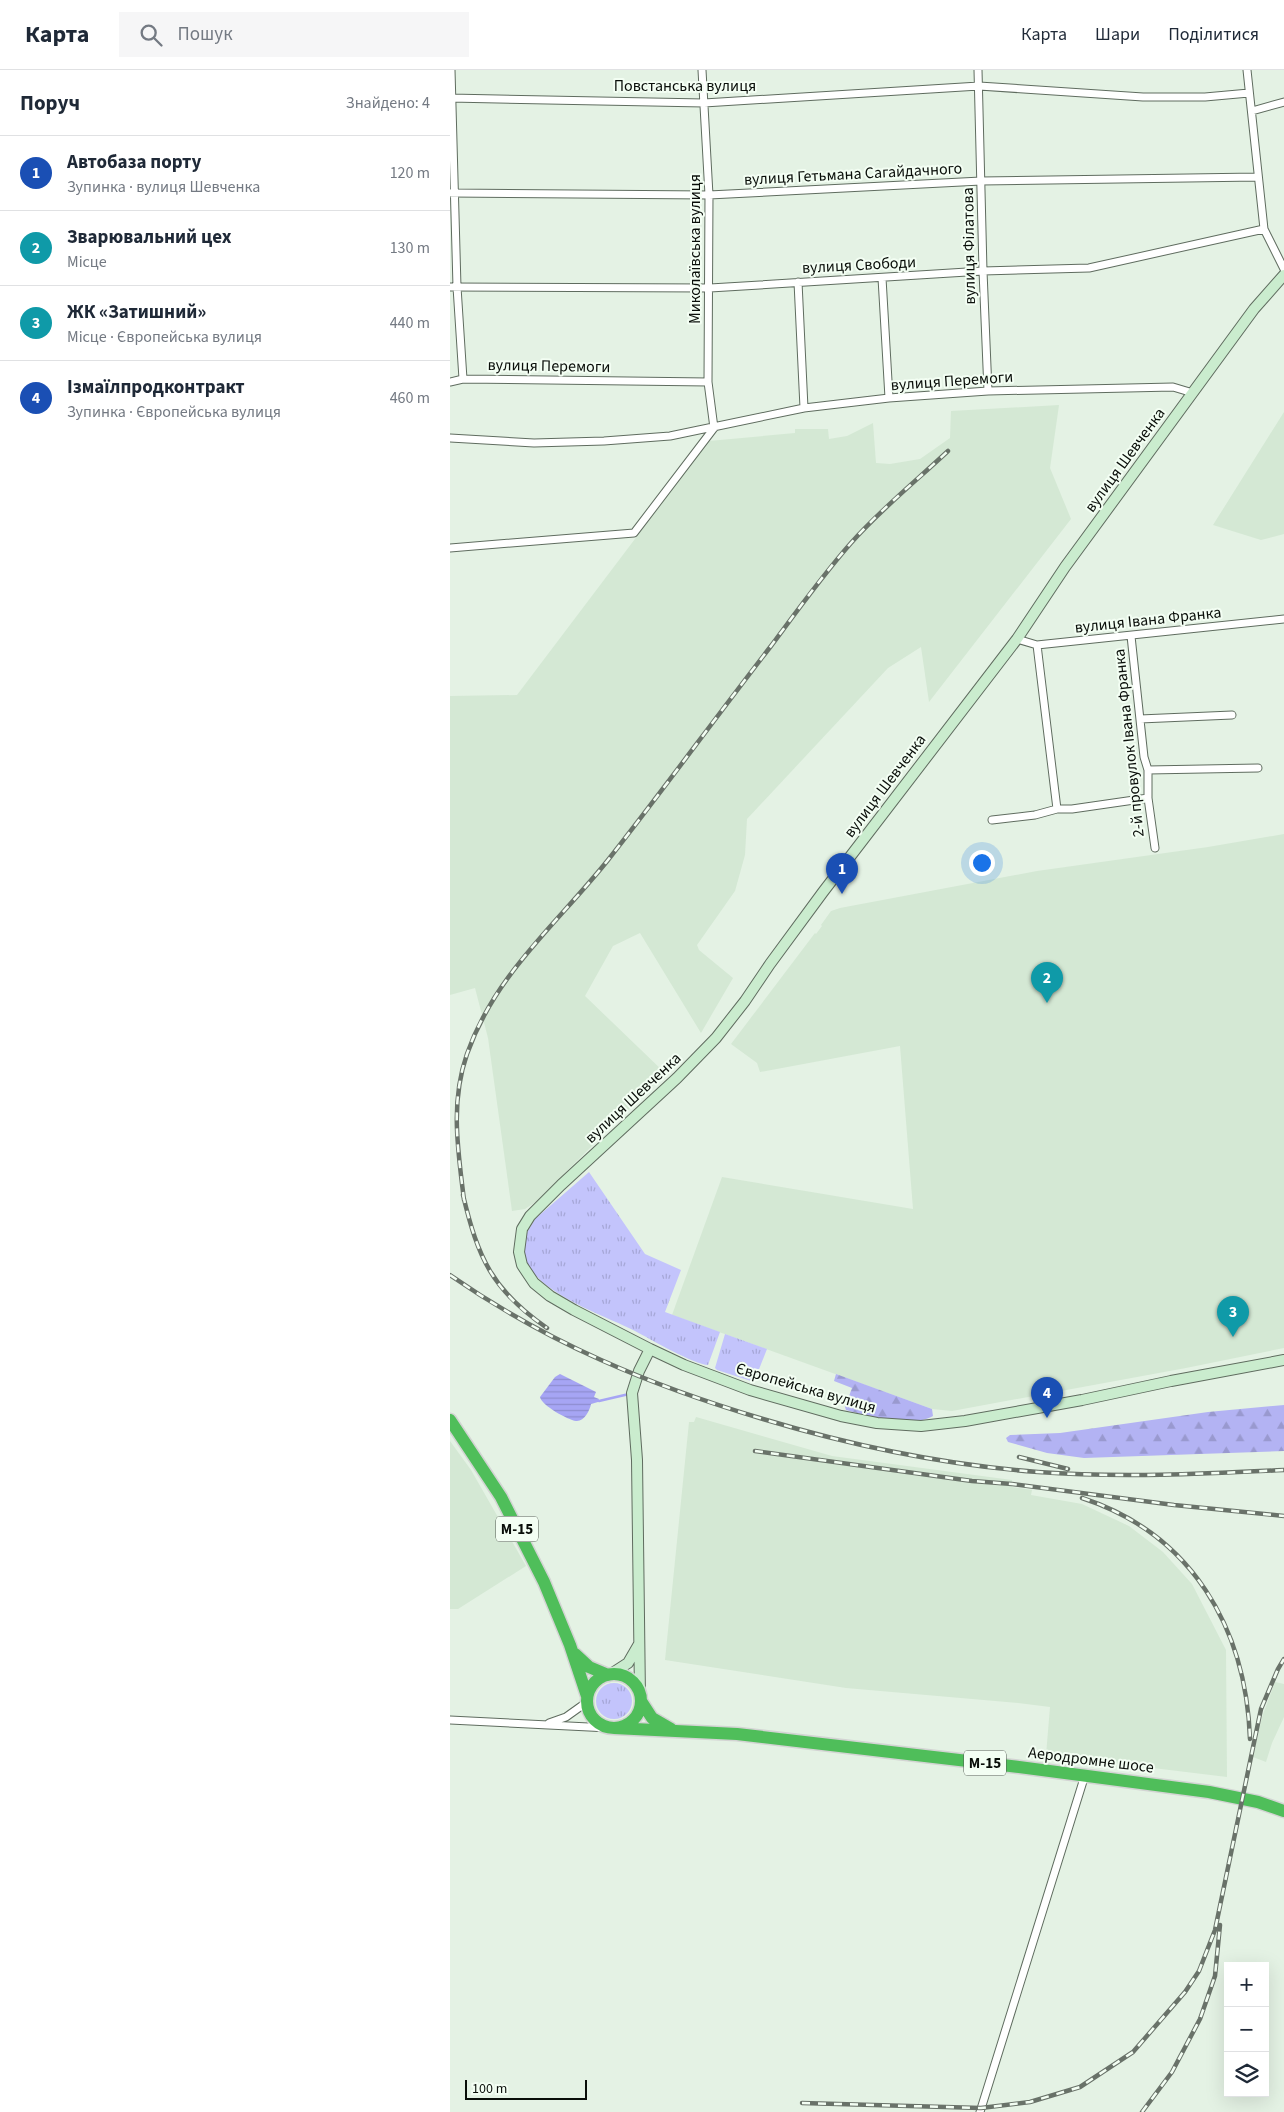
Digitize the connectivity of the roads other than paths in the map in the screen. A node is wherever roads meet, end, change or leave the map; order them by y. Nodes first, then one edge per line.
1 (451, 70) edge
2 (702, 70) edge
3 (978, 70) edge
4 (1247, 70) edge
5 (979, 86) junction
6 (1249, 92) junction
7 (451, 98) edge
8 (1284, 102) edge
9 (704, 104) junction
10 (1252, 111) junction
11 (1257, 177) junction
12 (982, 181) junction
13 (453, 193) edge
14 (709, 196) junction
15 (1264, 229) junction
16 (1284, 269) edge
17 (982, 271) junction
18 (1284, 274) edge
19 (882, 278) junction
20 (798, 282) junction
21 (454, 287) edge
22 (710, 288) junction
23 (463, 379) junction
24 (450, 382) edge
25 (708, 382) junction
26 (988, 391) junction
27 (1193, 393) junction
28 (889, 398) junction
29 (804, 408) junction
30 (714, 428) junction
31 (450, 438) edge
32 (450, 548) edge
33 (1284, 618) edge
34 (1131, 636) junction
35 (1016, 639) junction
36 (1037, 645) junction
37 (1232, 714) dead end
38 (1140, 719) junction
39 (1258, 768) dead end
40 (1148, 770) junction
41 (1148, 798) junction
42 (1057, 809) junction
43 (992, 820) dead end
44 (1154, 848) dead end
45 (650, 1349) junction
46 (1284, 1360) edge
47 (450, 1420) edge
48 (640, 1636) junction
49 (570, 1646) junction
50 (610, 1675) junction
51 (641, 1698) junction
52 (587, 1699) junction
53 (450, 1720) edge
54 (541, 1725) junction
55 (612, 1728) junction
56 (683, 1731) junction
57 (1085, 1775) junction
58 (1284, 1811) edge
59 (980, 2112) edge

1 - 7 street
2 - 9 street, Миколаївська вулиця
3 - 5 street, вулиця Філатова
4 - 6 street
5 - 6 street, Повстанська вулиця
5 - 9 street, Повстанська вулиця
5 - 12 street, вулиця Філатова
6 - 10 street
7 - 9 street, Повстанська вулиця
7 - 13 street
8 - 10 street
9 - 14 street, Миколаївська вулиця
10 - 11 street
11 - 12 street, вулиця Гетьмана Сагайдачного
11 - 15 street
12 - 14 street, вулиця Гетьмана Сагайдачного
12 - 17 street, вулиця Філатова
13 - 14 street, вулиця Гетьмана Сагайдачного
13 - 21 street
14 - 22 street, Миколаївська вулиця
15 - 16 street
15 - 17 street, вулиця Свободи
17 - 19 street, вулиця Свободи
17 - 26 street, вулиця Філатова
18 - 27 main road, вулиця Шевченка
19 - 20 street, вулиця Свободи
19 - 28 street
20 - 22 street, вулиця Свободи
20 - 29 street
21 - 22 street, вулиця Свободи
21 - 23 street
22 - 25 street, Миколаївська вулиця
23 - 24 street, вулиця Перемоги
23 - 25 street, вулиця Перемоги
25 - 30 street, Миколаївська вулиця
26 - 27 street, вулиця Перемоги
26 - 28 street, вулиця Перемоги
27 - 35 main road, вулиця Шевченка
28 - 29 street, вулиця Перемоги
29 - 30 street, вулиця Перемоги
30 - 31 street, вулиця Перемоги
30 - 32 street
33 - 34 street, вулиця Івана Франка
34 - 36 street, вулиця Івана Франка
34 - 38 street, 2-й провулок Івана Франка
35 - 36 street, вулиця Івана Франка
35 - 45 main road, вулиця Шевченка
36 - 42 street
37 - 38 street
38 - 40 street, 2-й провулок Івана Франка
39 - 40 street
40 - 41 street, 2-й провулок Івана Франка
41 - 42 street
41 - 44 street, 2-й провулок Івана Франка
42 - 43 street
45 - 46 main road, Європейська вулиця
45 - 48 main road
47 - 49 highway, М-15
48 - 50 main road
48 - 51 main road
49 - 50 highway, М-15
49 - 52 highway, М-15
50 - 51 highway, М-15
50 - 52 highway
51 - 55 highway
51 - 56 highway, Аеродромне шосе / М-15
52 - 54 street, Аеродромне шосе
52 - 55 highway, М-15
53 - 54 street, Аеродромне шосе
54 - 55 street, Аеродромне шосе
55 - 56 highway, Аеродромне шосе / М-15
56 - 57 highway, Аеродромне шосе / М-15
57 - 58 highway, Аеродромне шосе / М-15
57 - 59 street

